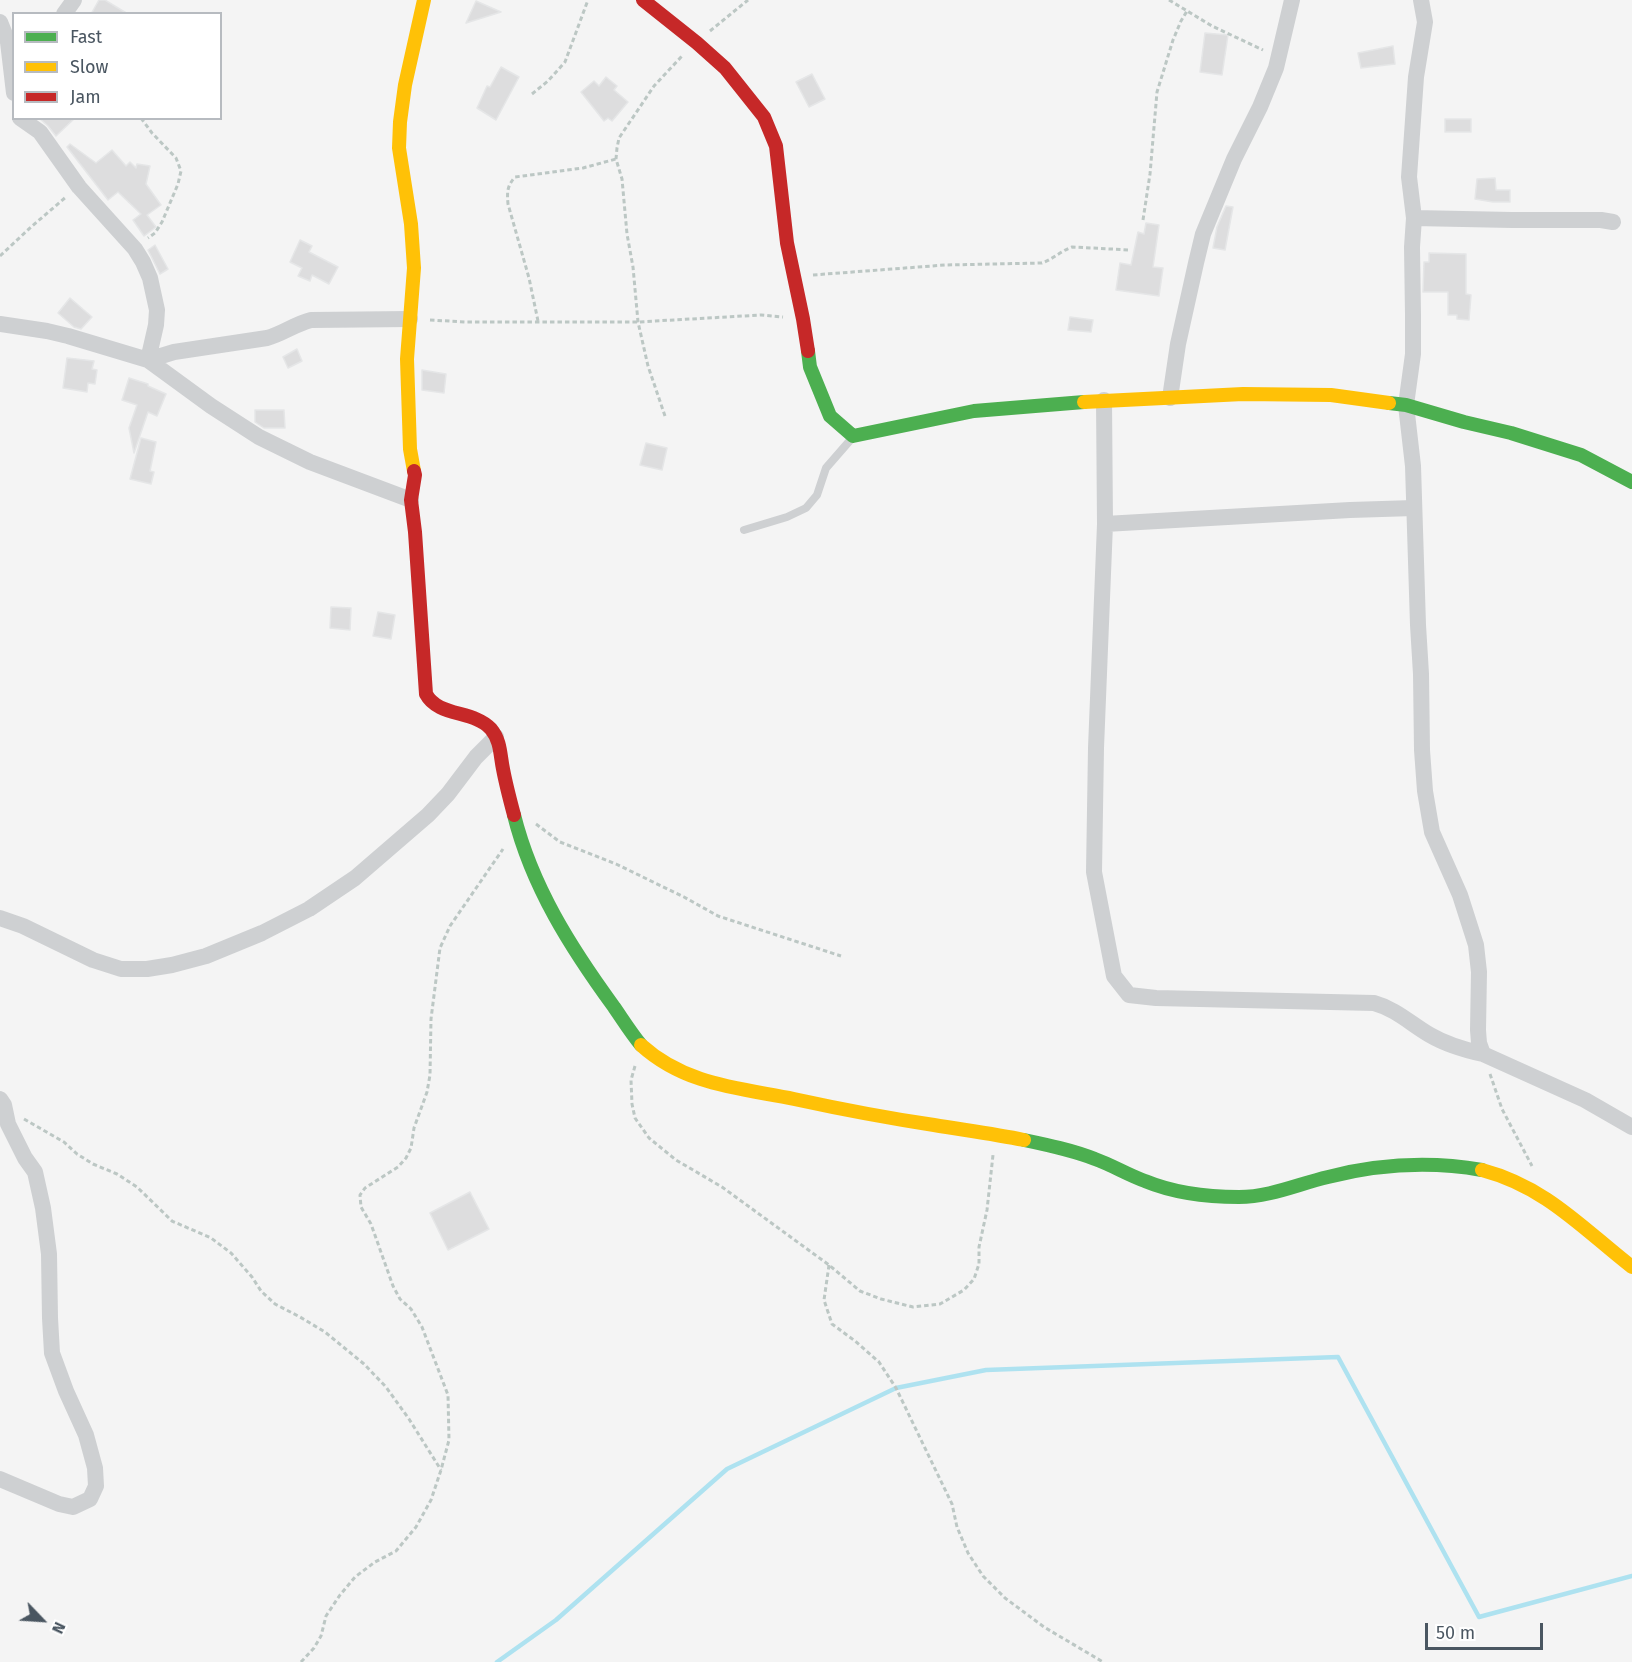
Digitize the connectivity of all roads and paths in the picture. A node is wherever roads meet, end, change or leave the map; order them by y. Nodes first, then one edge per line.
1 (424, 0) edge
2 (588, 0) edge
3 (643, 0) edge
4 (748, 0) edge
5 (1169, 0) edge
6 (1292, 0) edge
7 (1421, 0) edge
8 (1187, 11) junction
9 (0, 22) edge
10 (697, 42) junction
11 (1279, 57) junction
12 (12, 76) edge
13 (532, 94) dead end
14 (23, 120) edge
15 (142, 120) edge
16 (616, 159) junction
17 (79, 187) junction
18 (1414, 218) junction
19 (1143, 220) dead end
20 (1613, 222) dead end
21 (135, 249) junction
22 (1130, 250) dead end
23 (0, 256) edge
24 (794, 276) junction
25 (803, 319) junction
26 (410, 320) junction
27 (538, 321) junction
28 (638, 322) junction
29 (0, 324) edge
30 (148, 360) junction
31 (1170, 398) junction
32 (1104, 400) junction
33 (1406, 405) junction
34 (665, 416) dead end
35 (853, 436) junction
36 (1632, 482) edge
37 (411, 500) junction
38 (1414, 508) junction
39 (1104, 524) junction
40 (744, 530) dead end
41 (496, 737) junction
42 (533, 822) dead end
43 (518, 831) junction
44 (0, 918) edge
45 (842, 956) dead end
46 (642, 1046) junction
47 (1484, 1055) junction
48 (2, 1102) edge
49 (1632, 1127) edge
50 (994, 1135) junction
51 (1536, 1173) dead end
52 (829, 1265) junction
53 (1632, 1267) edge
54 (441, 1470) junction
55 (0, 1479) edge
56 (301, 1662) edge
57 (1103, 1662) edge

1 - 26 street
2 - 13 path
3 - 10 street
4 - 10 path
5 - 8 path
6 - 11 street
7 - 18 street
8 - 11 path
8 - 19 path
9 - 12 street
10 - 16 path
10 - 24 street
11 - 31 street
14 - 17 street
15 - 21 path
16 - 27 path
16 - 28 path
17 - 21 street
17 - 23 path
18 - 20 street
18 - 33 street
21 - 30 street
22 - 24 path
24 - 25 street
25 - 28 path
25 - 35 street
26 - 27 path
26 - 30 street
26 - 37 street
27 - 28 path
28 - 34 path
29 - 30 street
30 - 37 street
31 - 32 street
31 - 33 street
32 - 35 street
32 - 39 street
33 - 36 street
33 - 38 street
35 - 40 lane
37 - 41 street
38 - 39 street
38 - 47 street
39 - 47 street
41 - 43 street
41 - 44 street
42 - 45 path
43 - 46 street
43 - 54 path
46 - 50 street
46 - 52 path
47 - 49 street
47 - 51 path
48 - 54 path
48 - 55 street
50 - 52 path
50 - 53 street
52 - 57 path
54 - 56 path

